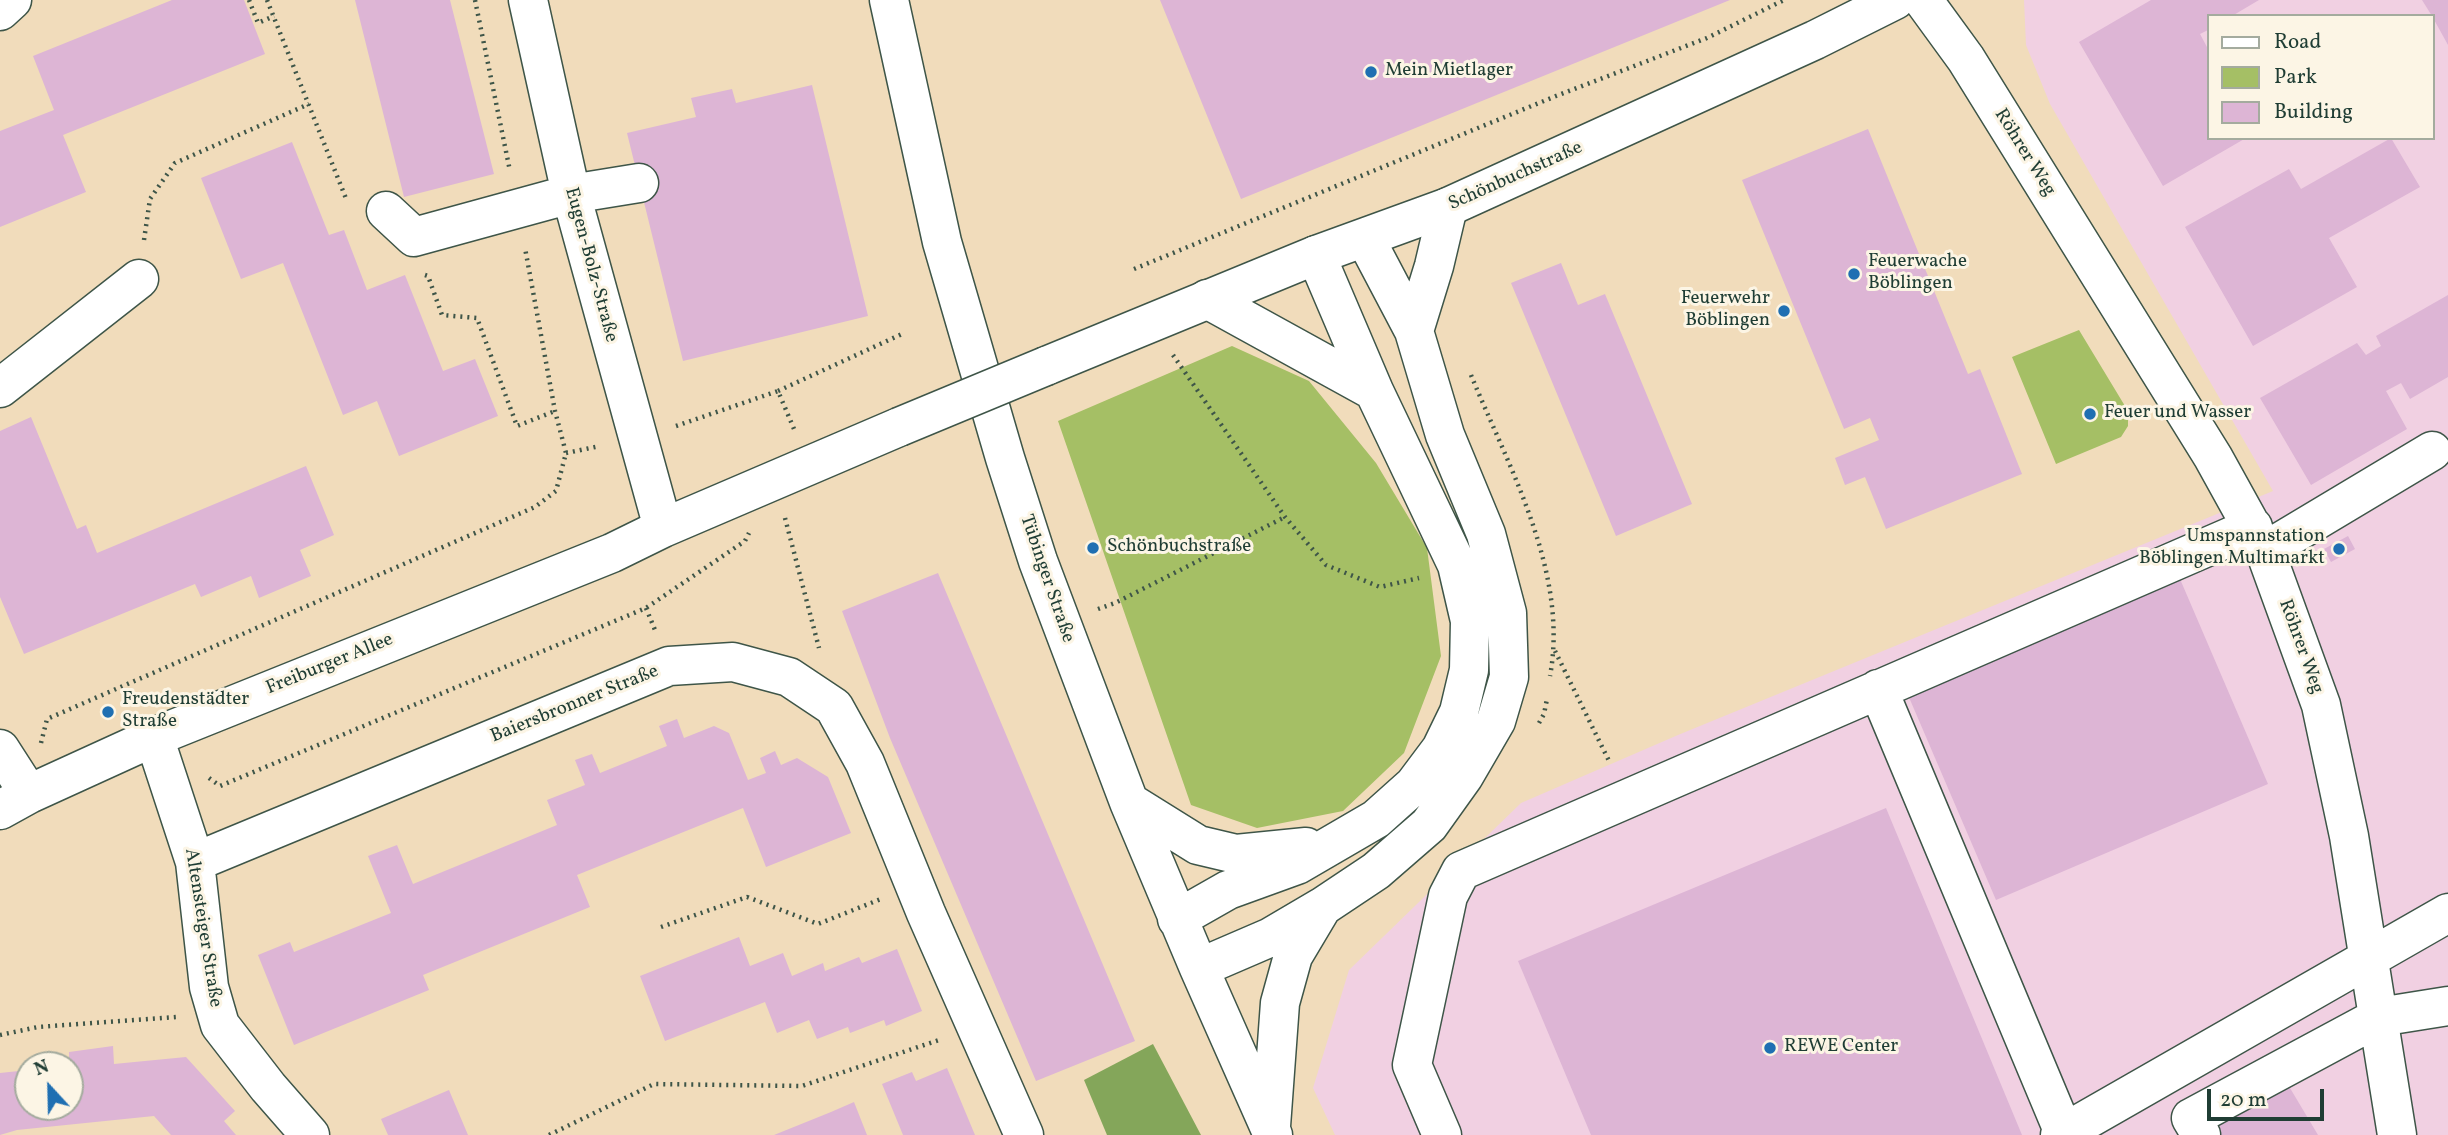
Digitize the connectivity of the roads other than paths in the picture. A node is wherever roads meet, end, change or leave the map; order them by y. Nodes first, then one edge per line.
1 (12, 0) edge
2 (528, 0) edge
3 (890, 0) edge
4 (1895, 0) edge
5 (1923, 0) edge
6 (0, 11) edge
7 (639, 183) dead end
8 (570, 194) junction
9 (1448, 207) junction
10 (368, 209) road end
11 (1365, 238) junction
12 (1316, 255) junction
13 (139, 279) road end
14 (1207, 299) junction
15 (1414, 331) junction
16 (0, 388) edge
17 (1374, 391) junction
18 (2432, 451) dead end
19 (663, 528) junction
20 (2259, 539) junction
21 (1878, 690) junction
22 (154, 737) junction
23 (0, 749) edge
24 (14, 802) edge
25 (1129, 803) junction
26 (1329, 845) junction
27 (195, 862) junction
28 (1322, 907) junction
29 (2448, 913) edge
30 (1177, 919) junction
31 (2369, 958) junction
32 (1199, 968) junction
33 (2448, 1006) edge
34 (2379, 1017) junction
35 (1272, 1132) edge
36 (2062, 1134) edge
37 (310, 1135) edge
38 (1024, 1135) edge
39 (1442, 1135) edge
40 (2201, 1135) edge
41 (2397, 1135) edge

1 - 6 street
2 - 8 street, Eugen-Bolz-Straße
3 - 25 street, Tübinger Straße
4 - 9 street, Schönbuchstraße
5 - 20 street, Röhrer Weg
7 - 8 street
8 - 10 street
8 - 19 street, Eugen-Bolz-Straße
9 - 11 street, Schönbuchstraße
9 - 15 street
11 - 12 street, Schönbuchstraße
11 - 15 street
12 - 14 street, Schönbuchstraße
12 - 17 street
13 - 16 street
14 - 17 street
14 - 19 street, Schönbuchstraße, bridge
15 - 28 street
17 - 26 street
18 - 20 street
19 - 22 street, Freiburger Allee
20 - 21 street
20 - 31 street, Röhrer Weg
21 - 36 street
21 - 39 street
22 - 24 street, Freiburger Allee
22 - 27 street, Altensteiger Straße
23 - 24 street
25 - 26 street
25 - 30 street, Tübinger Straße
26 - 30 street
27 - 37 street, Altensteiger Straße
27 - 38 street, Baiersbronner Straße
28 - 32 street
28 - 35 street
29 - 31 street
30 - 32 street, Tübinger Straße
31 - 34 street, Röhrer Weg
31 - 36 street
32 - 35 street, Tübinger Straße
33 - 34 street
34 - 40 street
34 - 41 street, Röhrer Weg

